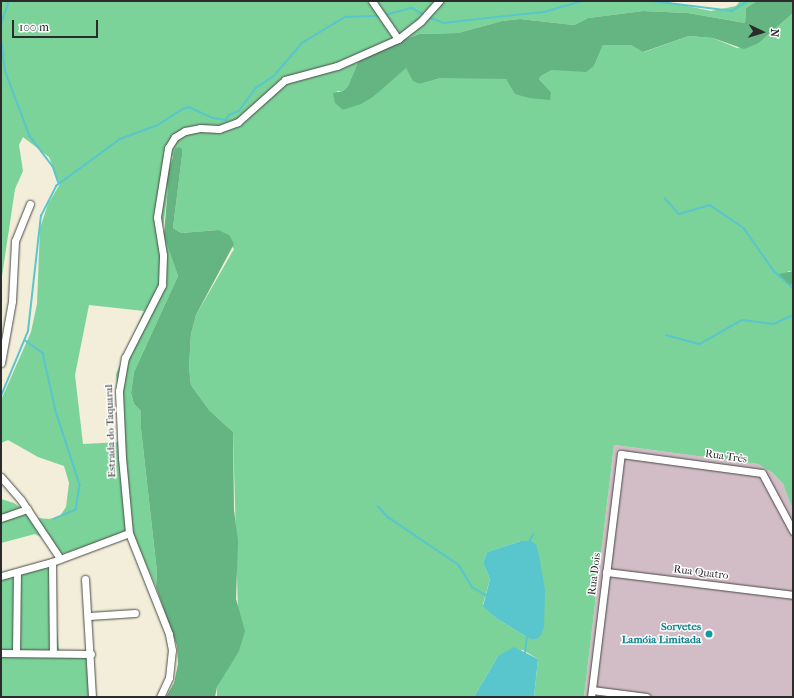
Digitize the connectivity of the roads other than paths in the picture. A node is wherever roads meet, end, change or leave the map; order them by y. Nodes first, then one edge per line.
1 (372, 1) edge
2 (439, 1) edge
3 (398, 39) junction
4 (30, 204) dead end
5 (1, 363) edge
6 (621, 454) joint
7 (1, 477) edge
8 (27, 509) junction
9 (1, 518) edge
10 (793, 530) edge
11 (129, 532) junction
12 (59, 557) junction
13 (52, 562) junction
14 (17, 572) junction
15 (606, 572) junction
16 (1, 576) edge
17 (85, 579) dead end
18 (793, 595) edge
19 (135, 613) dead end
20 (89, 616) junction
21 (1, 653) edge
22 (16, 653) junction
23 (53, 653) junction
24 (90, 654) junction
25 (592, 694) edge
26 (92, 697) edge
27 (160, 697) edge
28 (647, 697) edge

1 - 3 street
2 - 3 street, Estrada do Taquaral
3 - 11 street, Estrada do Taquaral
4 - 5 street
6 - 10 street, Rua Três
6 - 15 street, Rua Dois
7 - 8 street
8 - 9 street
8 - 12 street
11 - 12 street
11 - 27 street, Estrada do Taquaral
12 - 13 street
13 - 14 street
13 - 23 street
14 - 16 street
14 - 22 street
15 - 18 street, Rua Quatro
15 - 25 street, Rua Dois
17 - 20 street
19 - 20 street
20 - 24 street
21 - 22 street
22 - 23 street
23 - 24 street
24 - 26 street
25 - 28 street

